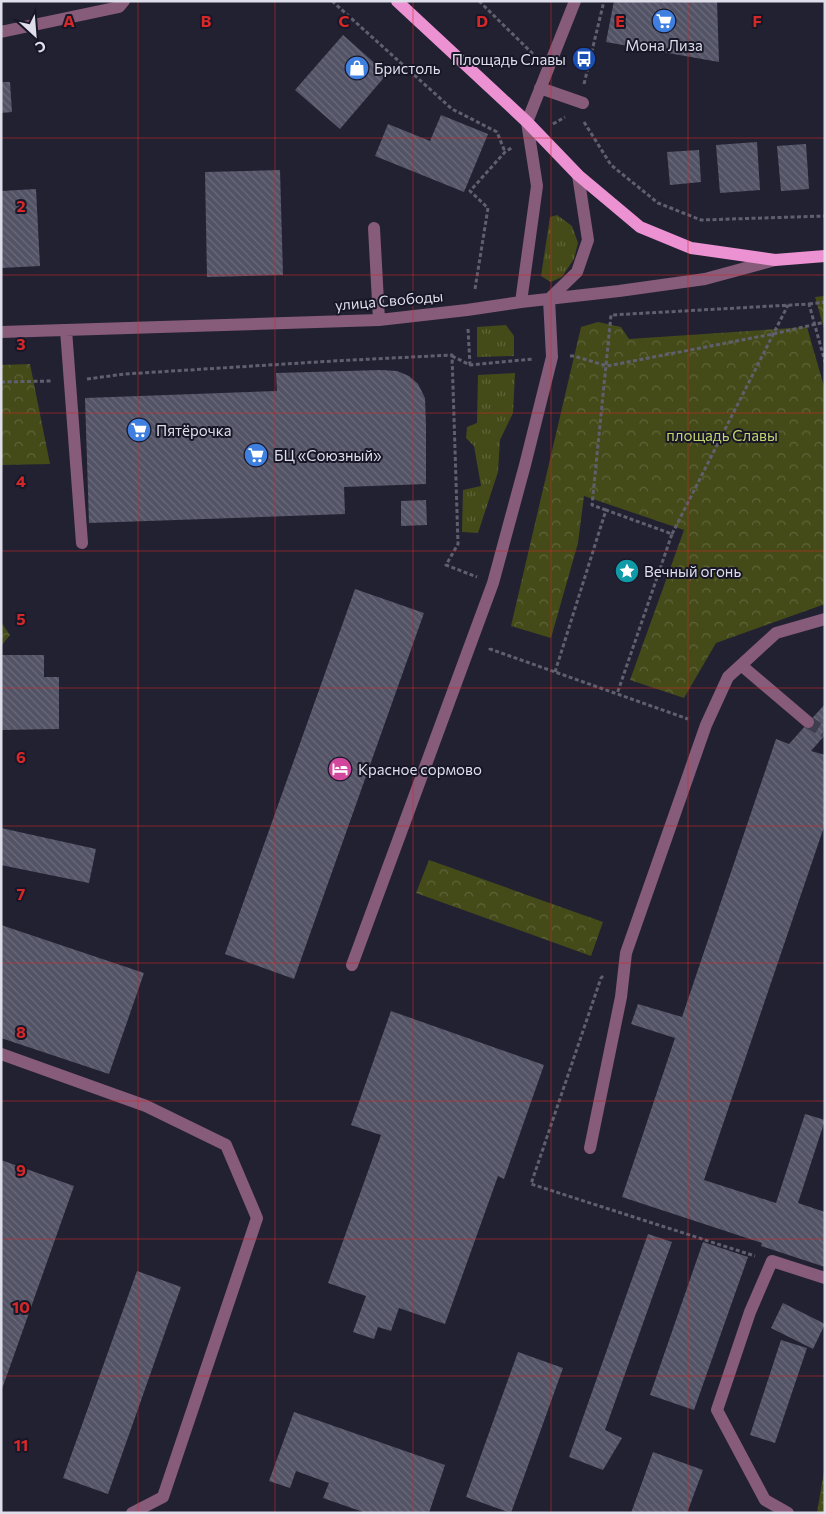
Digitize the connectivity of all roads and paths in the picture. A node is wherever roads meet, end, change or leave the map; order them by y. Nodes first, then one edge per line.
1 (124, 1) edge
2 (332, 1) edge
3 (397, 1) edge
4 (479, 1) edge
5 (575, 1) edge
6 (604, 1) edge
7 (1, 32) edge
8 (548, 69) junction
9 (540, 88) junction
10 (579, 105) junction
11 (527, 122) junction
12 (534, 137) junction
13 (505, 152) junction
14 (578, 175) junction
15 (825, 216) edge
16 (374, 228) dead end
17 (825, 256) edge
18 (775, 260) junction
19 (549, 299) junction
20 (520, 302) junction
21 (825, 302) edge
22 (809, 304) junction
23 (788, 305) junction
24 (467, 310) junction
25 (379, 320) junction
26 (825, 322) edge
27 (814, 324) junction
28 (66, 330) junction
29 (1, 332) edge
30 (773, 334) junction
31 (452, 356) junction
32 (574, 356) dead end
33 (552, 357) junction
34 (825, 362) edge
35 (470, 365) junction
36 (606, 366) junction
37 (70, 381) junction
38 (1, 382) edge
39 (606, 510) junction
40 (672, 534) junction
41 (82, 543) dead end
42 (493, 583) junction
43 (825, 619) edge
44 (492, 640) dead end
45 (742, 665) junction
46 (555, 672) junction
47 (617, 694) junction
48 (808, 722) tunnel mouth
49 (706, 725) junction
50 (352, 965) dead end
51 (1, 1054) edge
52 (590, 1148) dead end
53 (825, 1278) edge
54 (132, 1513) edge
55 (788, 1513) edge

1 - 7 street
2 - 13 path
3 - 11 main road, улица Свободы
4 - 8 path
5 - 8 street
6 - 10 path
8 - 9 street
9 - 10 street
9 - 11 street
10 - 12 path
10 - 15 path
11 - 12 main road, улица Свободы
12 - 13 path
12 - 14 main road, улица Свободы
12 - 20 street
13 - 24 path
14 - 18 main road, улица Свободы
14 - 19 street
16 - 25 street
17 - 18 main road, улица Свободы
18 - 19 street, улица Свободы
19 - 20 street, улица Свободы
19 - 33 street
20 - 24 street, улица Свободы
21 - 22 path
22 - 23 path
22 - 27 path
23 - 30 path
23 - 36 path
24 - 25 street, улица Свободы
24 - 35 path
25 - 28 street, улица Свободы
26 - 27 path
27 - 30 path
27 - 34 path
28 - 29 street, улица Свободы
28 - 37 street
30 - 36 path
30 - 40 path
31 - 35 path
31 - 37 path
31 - 42 path
32 - 36 path
33 - 35 path
33 - 42 street
36 - 39 path
37 - 38 path
37 - 41 street
39 - 40 path
39 - 46 path
40 - 47 path
42 - 50 street
43 - 45 street
44 - 46 path
45 - 48 street
45 - 49 street
46 - 47 path
47 - 49 path
49 - 52 street
51 - 54 street
53 - 55 street

